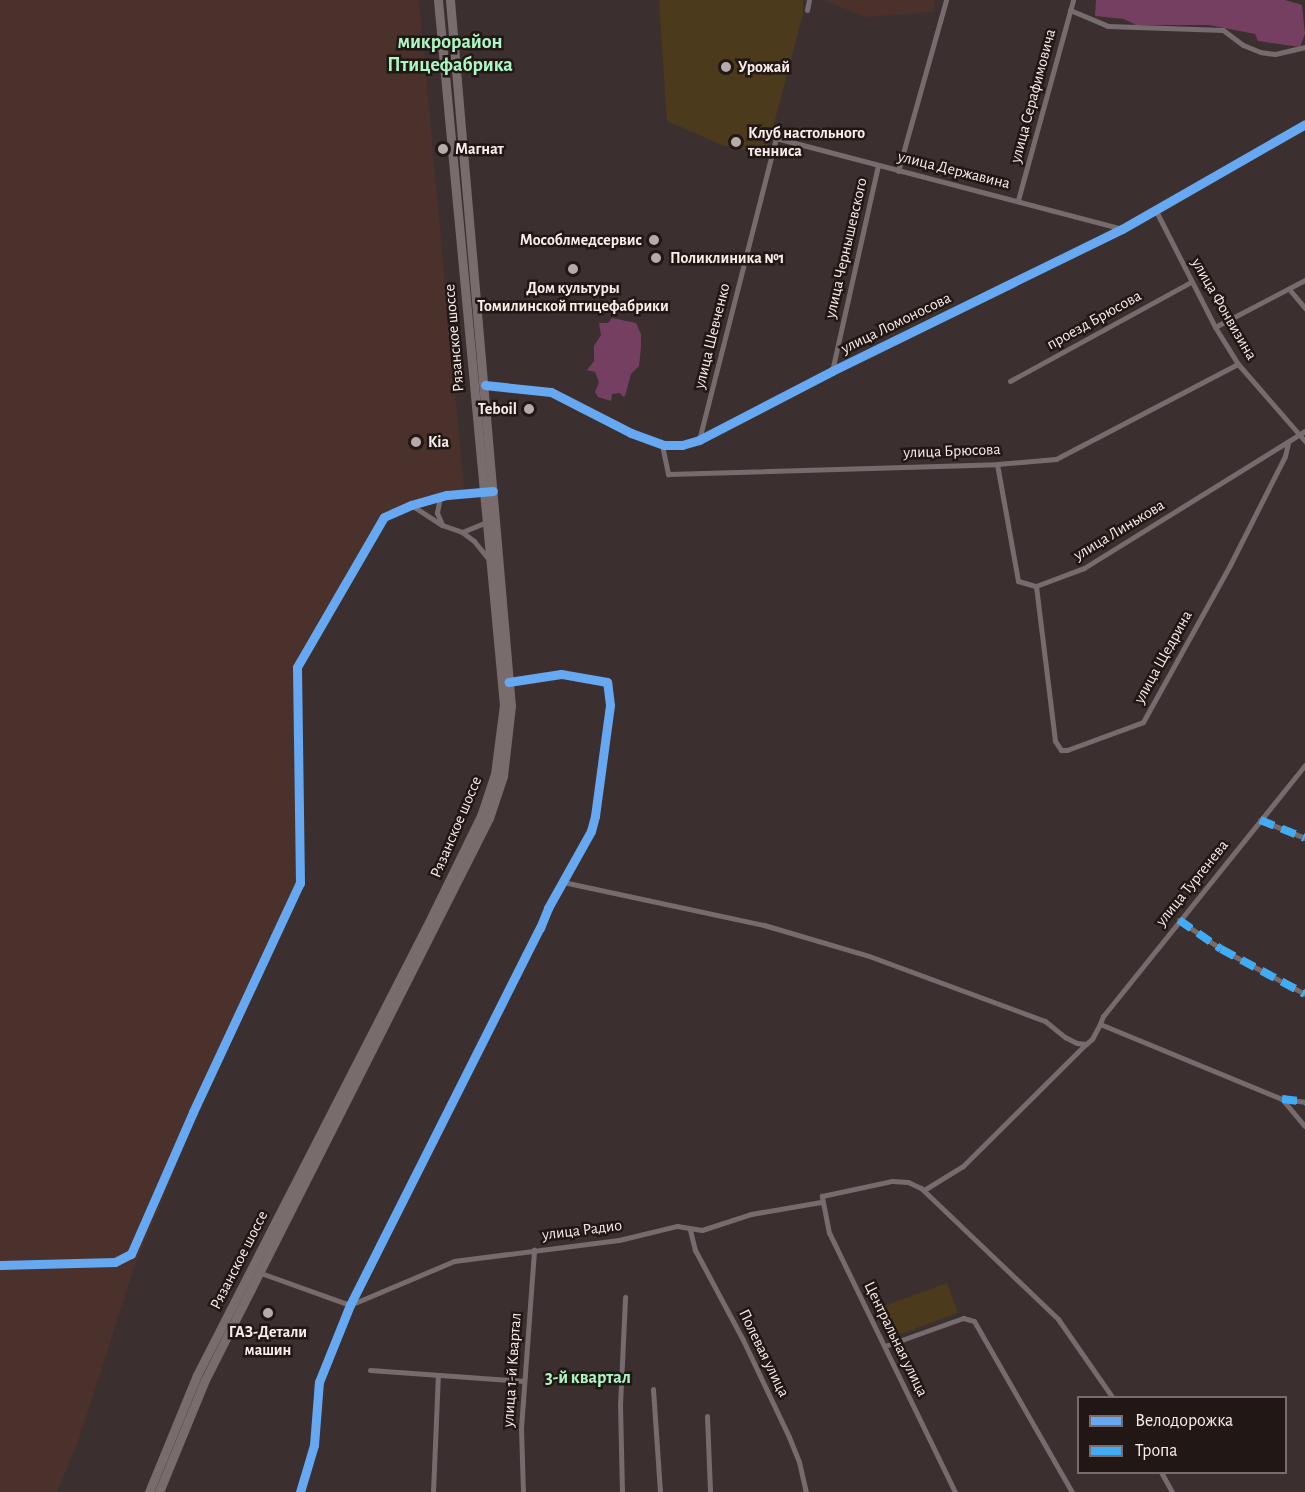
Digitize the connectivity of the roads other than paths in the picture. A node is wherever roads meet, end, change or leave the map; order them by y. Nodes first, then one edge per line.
1 (438, 0) edge
2 (450, 0) edge
3 (809, 0) edge
4 (946, 0) edge
5 (1073, 0) edge
6 (807, 10) dead end
7 (1070, 10) junction
8 (1305, 47) edge
9 (1305, 124) edge
10 (780, 137) joint
11 (878, 165) junction
12 (898, 171) junction
13 (1018, 200) junction
14 (1156, 211) junction
15 (1122, 229) junction
16 (1305, 280) edge
17 (1191, 282) junction
18 (1289, 289) junction
19 (1305, 308) edge
20 (1215, 327) junction
21 (1238, 364) junction
22 (832, 371) junction
23 (1010, 381) dead end
24 (485, 385) junction
25 (1305, 431) edge
26 (1299, 436) junction
27 (699, 440) junction
28 (1305, 441) edge
29 (1288, 443) junction
30 (664, 447) junction
31 (997, 464) junction
32 (488, 491) junction
33 (440, 497) junction
34 (411, 505) junction
35 (495, 513) junction
36 (485, 524) junction
37 (442, 525) junction
38 (462, 532) junction
39 (488, 559) junction
40 (1036, 586) junction
41 (509, 682) junction
42 (1305, 765) edge
43 (1260, 820) junction
44 (1305, 838) edge
45 (563, 882) junction
46 (1179, 920) junction
47 (1305, 994) edge
48 (1100, 1021) junction
49 (1086, 1044) junction
50 (1282, 1099) junction
51 (1305, 1102) edge
52 (1305, 1126) edge
53 (924, 1190) junction
54 (821, 1199) junction
55 (690, 1230) junction
56 (534, 1249) junction
57 (0, 1265) edge
58 (258, 1272) junction
59 (624, 1297) dead end
60 (350, 1305) junction
61 (885, 1346) junction
62 (370, 1370) dead end
63 (438, 1375) junction
64 (524, 1381) junction
65 (653, 1389) dead end
66 (1112, 1396) edge
67 (706, 1416) dead end
68 (1162, 1474) edge
69 (149, 1492) edge
70 (159, 1492) edge
71 (300, 1492) edge
72 (432, 1492) edge
73 (522, 1492) edge
74 (622, 1492) edge
75 (660, 1492) edge
76 (710, 1492) edge
77 (806, 1492) edge
78 (955, 1492) edge
79 (1072, 1492) edge
80 (1172, 1492) edge

1 - 32 main road, Рязанское шоссе
2 - 24 main road, Рязанское шоссе
3 - 6 street
4 - 12 street
5 - 7 street, улица Серафимовича
7 - 8 street
7 - 13 street, улица Серафимовича
9 - 14 street, улица Ломоносова
10 - 11 street, улица Державина
10 - 27 street, улица Шевченко
11 - 12 street, улица Державина
11 - 22 street, улица Чернышевского
12 - 13 street, улица Державина
13 - 15 street, улица Державина
14 - 15 street, улица Ломоносова
14 - 17 street, улица Фонвизина
15 - 22 street, улица Ломоносова
16 - 18 street
17 - 20 street, улица Фонвизина
17 - 23 street, проезд Брюсова
18 - 19 street
18 - 20 street
20 - 21 street, улица Фонвизина
21 - 26 street, улица Фонвизина
21 - 31 street, улица Брюсова
22 - 27 street, улица Ломоносова
24 - 30 street, улица Ломоносова
24 - 32 main road, Рязанское шоссе
25 - 26 street, улица Линькова
26 - 28 street, улица Фонвизина
26 - 29 street, улица Линькова
27 - 30 street, улица Ломоносова
29 - 40 street, улица Линькова
29 - 40 street, улица Щедрина
30 - 31 street, улица Брюсова
31 - 40 street
32 - 33 street
32 - 35 main road, Рязанское шоссе
32 - 36 main road, Рязанское шоссе
33 - 34 street
33 - 37 street
34 - 37 street
34 - 57 street
35 - 36 street
35 - 41 main road, Рязанское шоссе
36 - 38 street
36 - 39 main road, Рязанское шоссе
37 - 38 street
38 - 39 street
39 - 69 main road, Рязанское шоссе
41 - 45 street
41 - 58 main road, Рязанское шоссе
42 - 43 street, улица Тургенева
43 - 44 street
43 - 46 street, улица Тургенева
45 - 49 street
45 - 60 street
46 - 47 street
46 - 48 street, улица Тургенева
48 - 49 street, улица Тургенева
48 - 50 street
49 - 53 street, улица Тургенева
50 - 51 street
50 - 52 street
53 - 54 street, улица Радио
53 - 66 street
54 - 55 street, улица Радио
54 - 61 street, Центральная улица
55 - 56 street, улица Радио
55 - 77 street, Полевая улица
56 - 60 street, улица Радио
56 - 64 street, улица 1-й Квартал
58 - 60 street
58 - 70 main road, Рязанское шоссе
59 - 74 street
60 - 71 street
61 - 78 street, Центральная улица
61 - 79 street
62 - 63 street
63 - 64 street
63 - 72 street
64 - 73 street, улица 1-й Квартал
65 - 75 street
67 - 76 street
68 - 80 street

